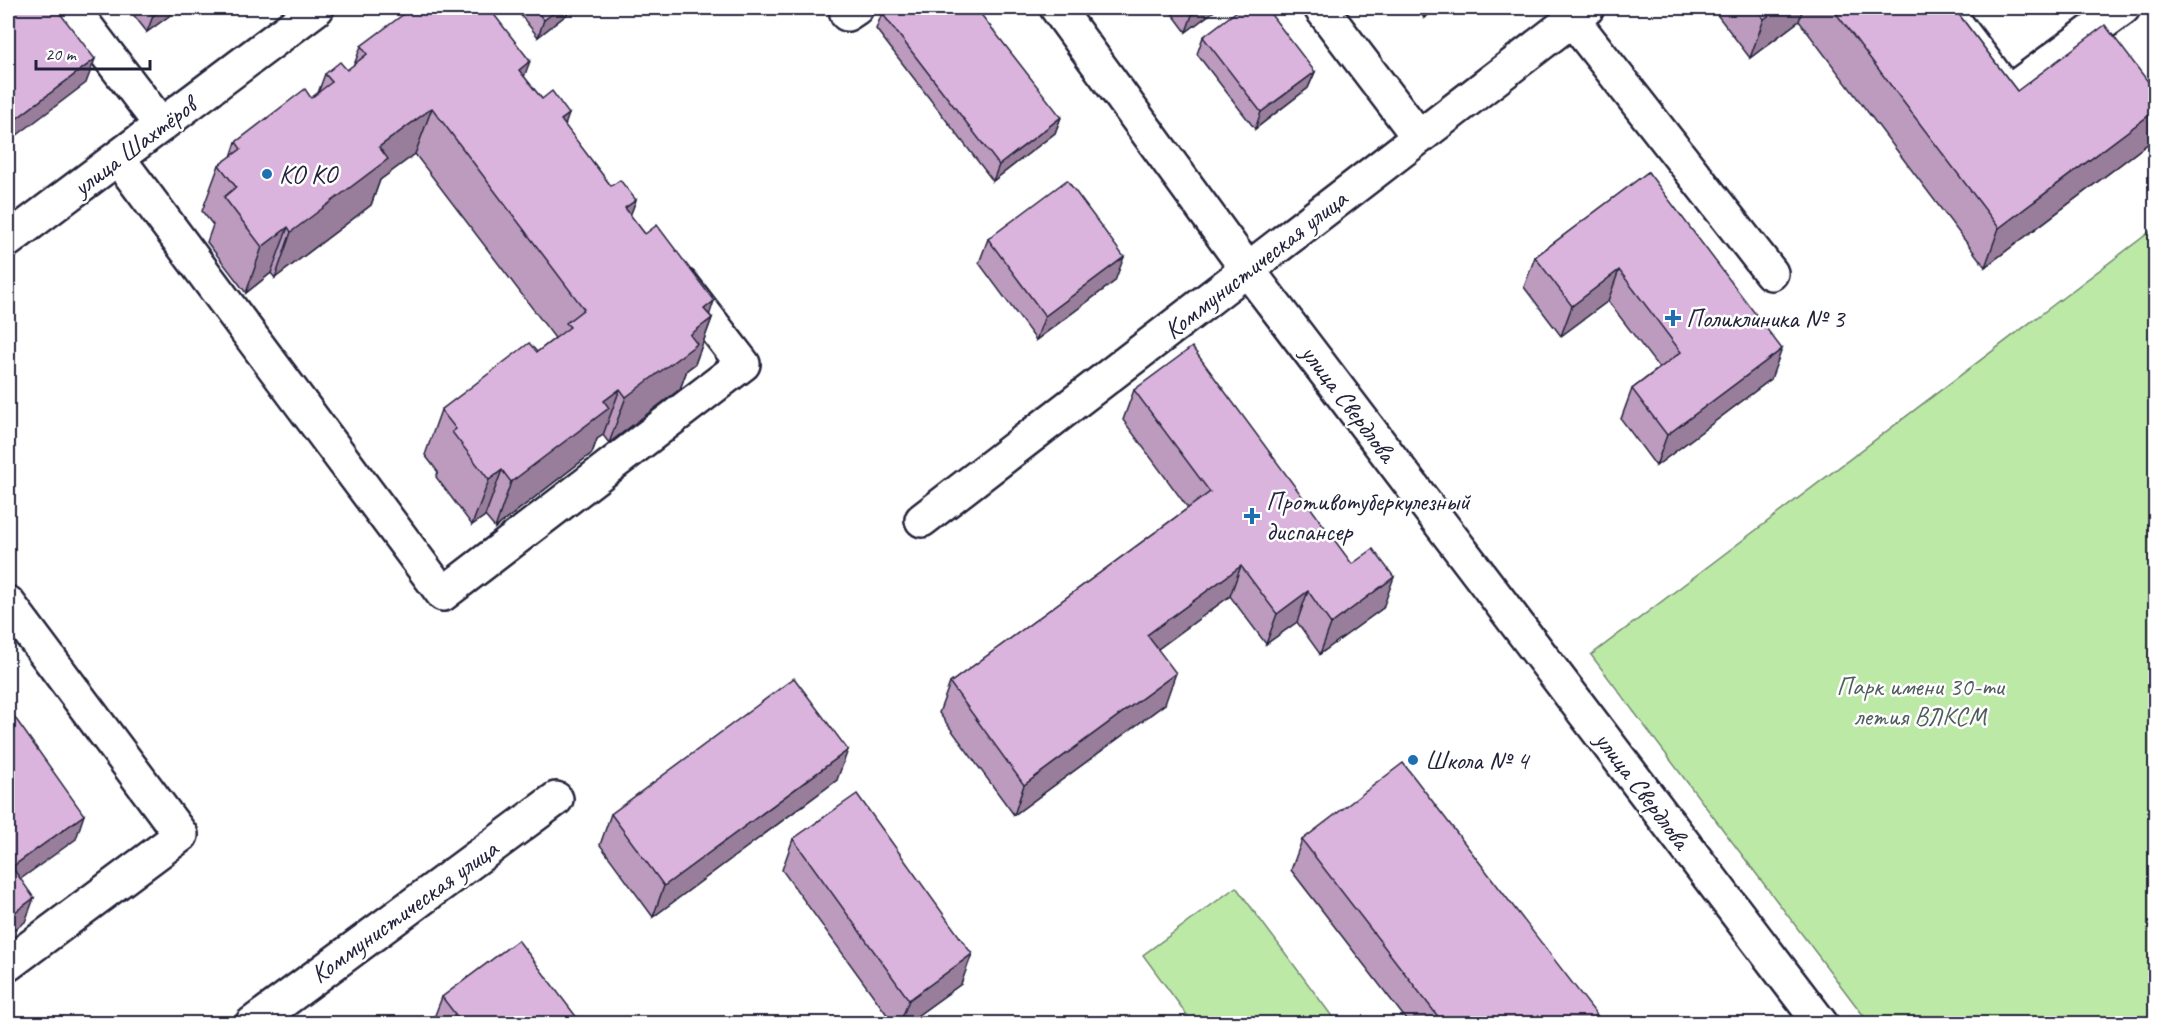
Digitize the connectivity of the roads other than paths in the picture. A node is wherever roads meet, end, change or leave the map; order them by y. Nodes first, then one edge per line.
1 (72, 8) edge
2 (317, 8) edge
3 (1057, 8) edge
4 (1321, 8) edge
5 (1944, 8) edge
6 (2123, 8) edge
7 (1580, 14) edge
8 (284, 17) edge
9 (161, 125) junction
10 (1419, 137) junction
11 (118, 158) junction
12 (8, 240) edge
13 (664, 261) edge
14 (1248, 270) junction
15 (1771, 273) dead end
16 (922, 520) dead end
17 (8, 603) edge
18 (556, 799) dead end
19 (8, 964) edge
20 (252, 1023) edge
21 (1821, 1023) edge

1 - 9 street
2 - 8 street, улица Шахтёров
3 - 14 street, улица Свердлова
4 - 10 street
5 - 6 street
7 - 10 street, Коммунистическая улица
7 - 15 street
8 - 9 street, улица Шахтёров
9 - 11 street, улица Шахтёров
10 - 14 street, Коммунистическая улица
11 - 12 street, улица Шахтёров
11 - 13 street
14 - 16 street, Коммунистическая улица
14 - 21 street, улица Свердлова
17 - 19 street
18 - 20 street, Коммунистическая улица

